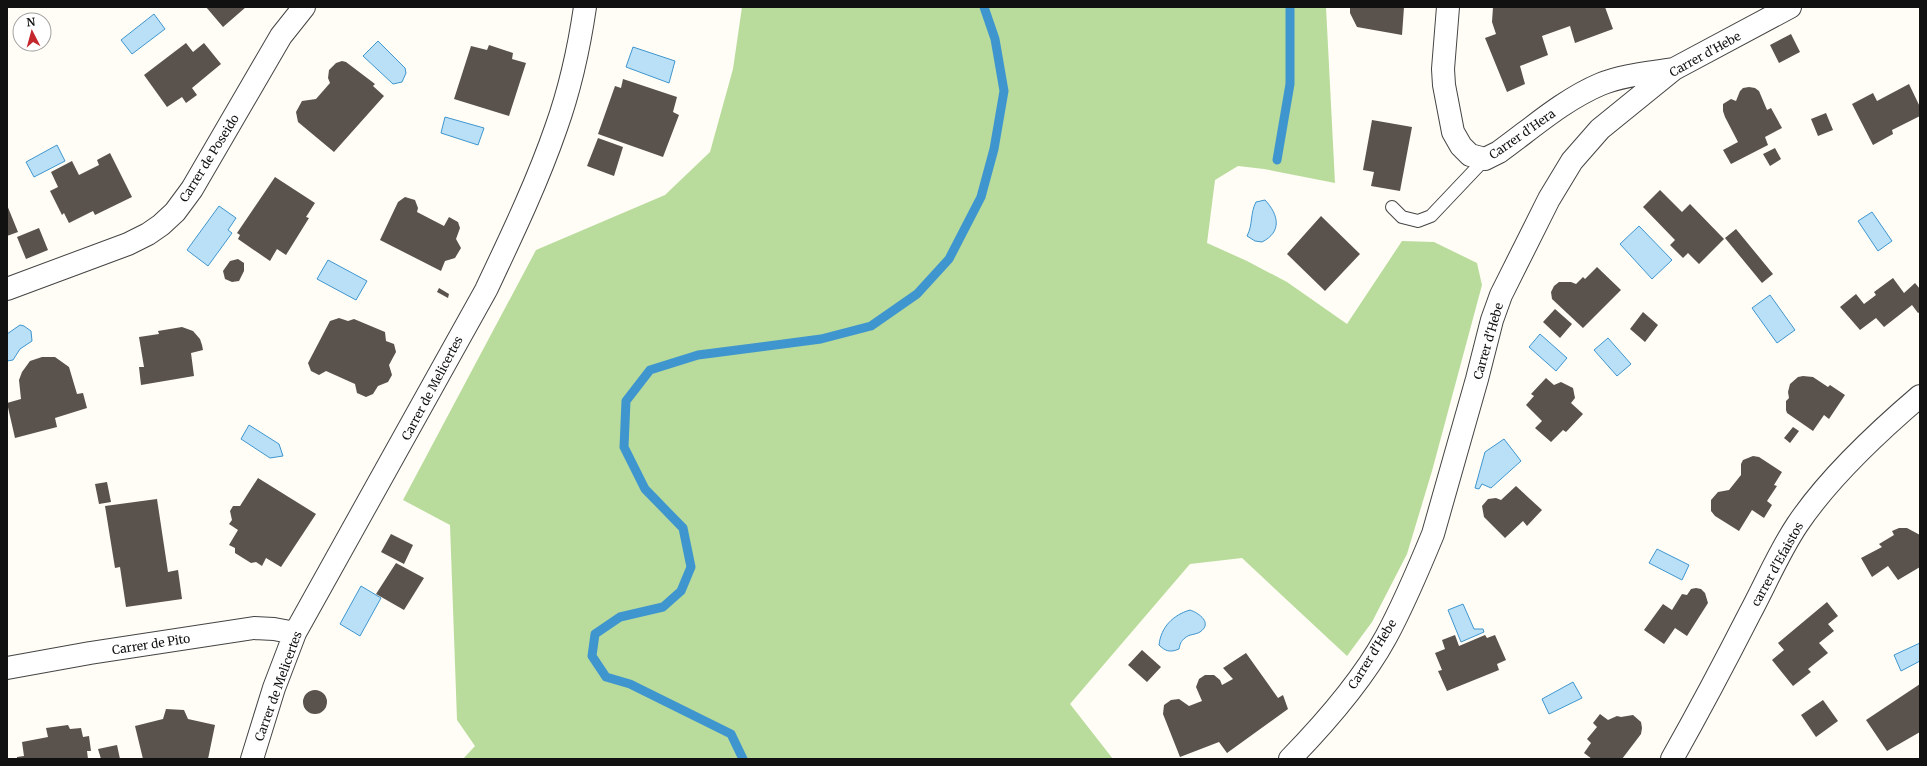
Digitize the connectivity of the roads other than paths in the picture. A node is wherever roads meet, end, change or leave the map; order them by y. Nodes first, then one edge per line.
1 (304, 7) edge
2 (586, 7) edge
3 (1448, 7) edge
4 (1790, 7) edge
5 (1674, 69) junction
6 (1485, 160) junction
7 (1392, 207) dead end
8 (7, 289) edge
9 (1920, 396) edge
10 (296, 633) junction
11 (7, 668) edge
12 (252, 759) edge
13 (1290, 759) edge
14 (1672, 759) edge

1 - 8 street, Carrer de Poseido
2 - 10 street, Carrer de Melicertes
3 - 6 street, Carrer d'Hera
4 - 5 street, Carrer d'Hebe
5 - 6 street, Carrer d'Hera
5 - 13 street, Carrer d'Hebe
6 - 7 lane
9 - 14 street, carrer d'Efaistos
10 - 11 street, Carrer de Pito
10 - 12 street, Carrer de Melicertes

